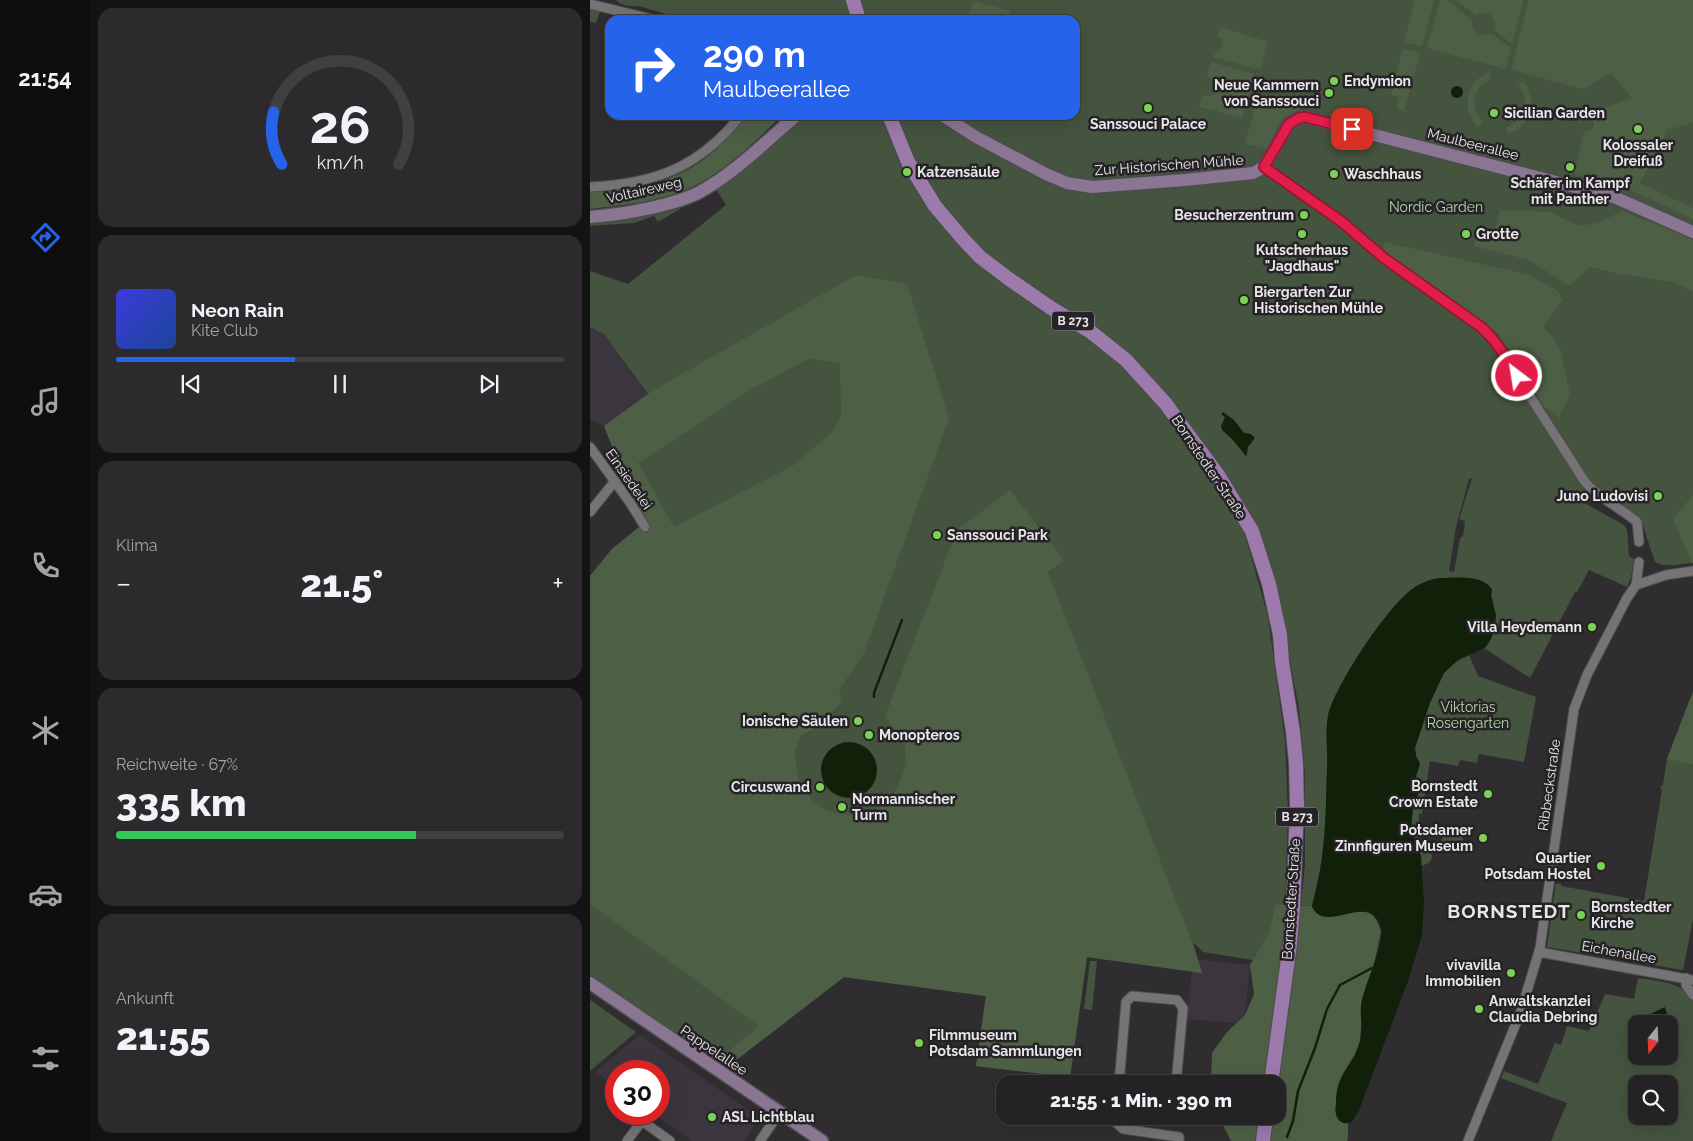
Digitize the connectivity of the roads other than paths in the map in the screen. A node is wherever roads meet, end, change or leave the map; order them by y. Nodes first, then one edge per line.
1 (853, 0) edge
2 (590, 4) edge
3 (635, 15) edge
4 (858, 15) edge
5 (736, 120) edge
6 (791, 120) edge
7 (891, 120) edge
8 (950, 120) edge
9 (1264, 167) junction
10 (590, 187) edge
11 (590, 217) edge
12 (1693, 232) edge
13 (590, 447) edge
14 (615, 482) junction
15 (590, 512) edge
16 (644, 527) dead end
17 (1639, 542) dead end
18 (1638, 562) dead end
19 (1693, 571) edge
20 (1636, 585) junction
21 (1539, 952) junction
22 (1690, 979) edge
23 (590, 983) edge
24 (1693, 995) edge
25 (1120, 1075) edge
26 (1177, 1075) edge
27 (1271, 1075) edge
28 (780, 1112) junction
29 (1118, 1125) edge
30 (1265, 1125) edge
31 (627, 1141) edge
32 (670, 1141) edge
33 (760, 1141) edge
34 (822, 1141) edge
35 (1179, 1141) edge
36 (1263, 1141) edge
37 (1468, 1141) edge

1 - 4 main road
2 - 3 street
5 - 10 street
6 - 11 street, Voltaireweg
7 - 27 main road, Bornstedter Straße / B 273
8 - 9 street, Zur Historischen Mühle
9 - 12 street, Maulbeerallee
9 - 17 street
13 - 14 street, Einsiedelei
14 - 15 street
14 - 16 street, Einsiedelei
18 - 20 street, Ribbeckstraße
19 - 20 street
20 - 21 street, Ribbeckstraße
21 - 22 street, Eichenallee
21 - 37 street, Ribbeckstraße
22 - 24 street
23 - 28 street, Pappelallee
25 - 26 street
28 - 33 street
28 - 34 street, Pappelallee
29 - 35 street
30 - 36 main road
31 - 32 street

